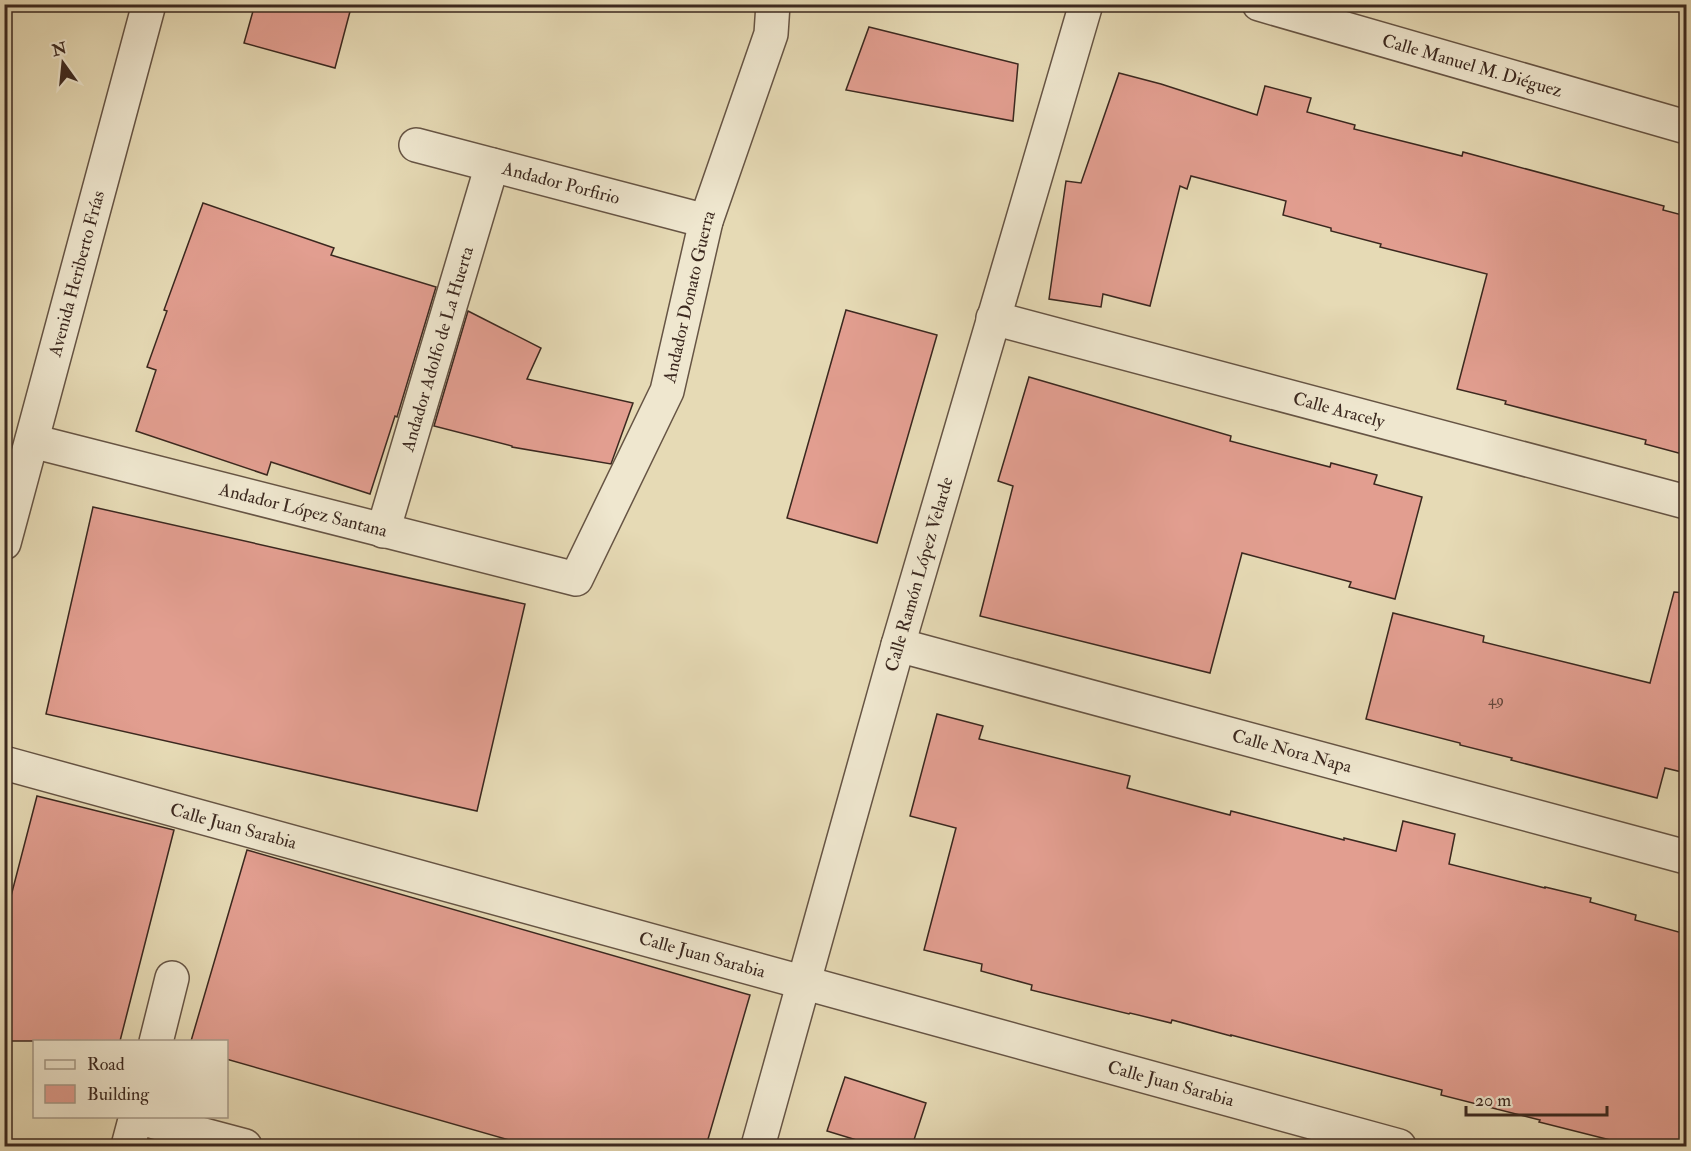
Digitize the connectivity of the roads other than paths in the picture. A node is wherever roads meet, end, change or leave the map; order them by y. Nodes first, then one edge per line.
1 (149, 4) edge
2 (773, 4) edge
3 (1086, 4) edge
4 (1259, 4) edge
5 (1686, 127) edge
6 (416, 145) dead end
7 (492, 165) junction
8 (706, 221) junction
9 (993, 318) junction
10 (32, 441) junction
11 (1686, 502) edge
12 (383, 531) junction
13 (4, 543) edge
14 (576, 579) joint
15 (898, 645) junction
16 (4, 763) edge
17 (1686, 857) edge
18 (172, 978) dead end
19 (803, 981) junction
20 (156, 1040) edge
21 (136, 1118) edge
22 (140, 1118) edge
23 (128, 1146) edge
24 (245, 1146) edge
25 (758, 1146) edge
26 (1399, 1146) edge

1 - 10 street, Avenida Heriberto Frías
2 - 8 street, Andador Donato Guerra
3 - 9 street, Calle Ramón López Velarde
4 - 5 street, Calle Manuel M. Diéguez
6 - 7 street, Andador Porfirio
7 - 8 street, Andador Porfirio
7 - 12 street, Andador Adolfo de La Huerta
8 - 14 street, Andador Donato Guerra
9 - 11 street, Calle Aracely
9 - 15 street, Calle Ramón López Velarde
10 - 12 street, Andador López Santana
10 - 13 street, Avenida Heriberto Frías
12 - 14 street, Andador López Santana
15 - 17 street, Calle Nora Napa
15 - 19 street, Calle Ramón López Velarde
16 - 19 street, Calle Juan Sarabia
18 - 20 street
19 - 25 street, Calle Ramón López Velarde
19 - 26 street, Calle Juan Sarabia
21 - 23 street
22 - 24 street

